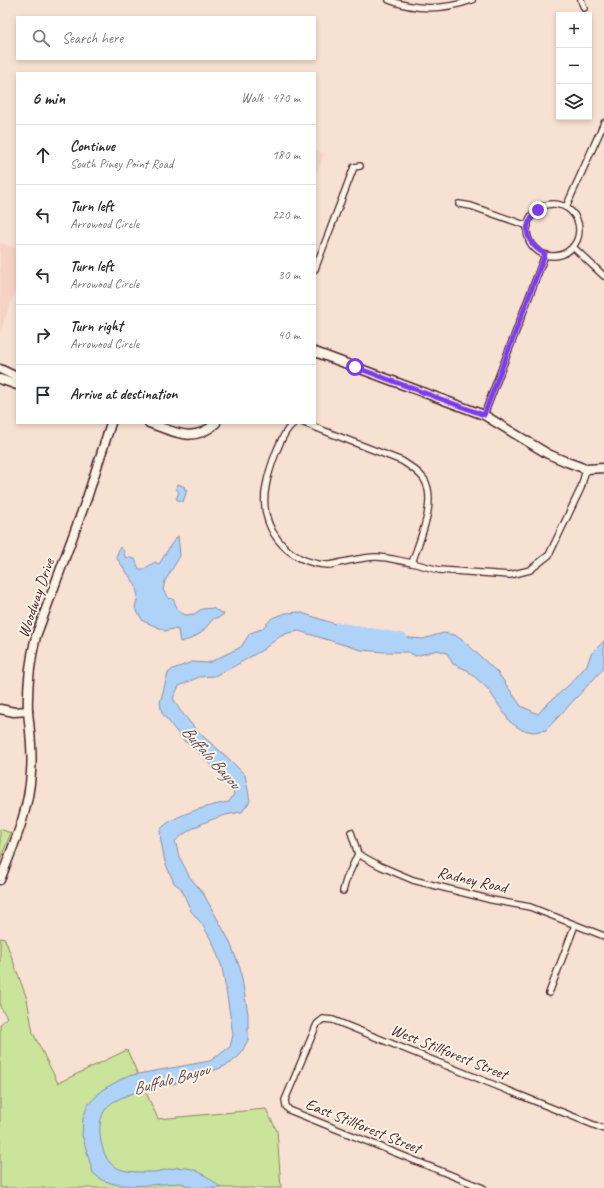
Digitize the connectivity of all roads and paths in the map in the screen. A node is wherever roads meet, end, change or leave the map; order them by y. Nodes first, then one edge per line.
1 (390, 0) edge
2 (472, 0) edge
3 (581, 0) edge
4 (584, 8) dead end
5 (603, 126) edge
6 (360, 166) dead end
7 (459, 204) dead end
8 (566, 207) junction
9 (528, 226) junction
10 (573, 247) junction
11 (545, 254) junction
12 (316, 266) edge
13 (604, 276) edge
14 (316, 352) edge
15 (0, 369) edge
16 (16, 377) edge
17 (0, 379) edge
18 (16, 385) edge
19 (484, 415) junction
20 (111, 424) edge
21 (152, 424) edge
22 (293, 424) edge
23 (307, 424) edge
24 (214, 425) edge
25 (586, 468) junction
26 (604, 468) edge
27 (412, 563) junction
28 (0, 709) edge
29 (28, 711) junction
30 (350, 832) dead end
31 (358, 854) junction
32 (0, 880) edge
33 (343, 891) dead end
34 (575, 925) junction
35 (604, 936) edge
36 (548, 993) dead end
37 (304, 1055) joint
38 (604, 1129) edge
39 (483, 1188) edge

1 - 2 street
3 - 4 street
5 - 8 street
6 - 12 street
7 - 9 street
8 - 9 street
8 - 10 street
9 - 11 street
10 - 11 street
10 - 13 street
11 - 19 street
14 - 19 street
15 - 16 street
17 - 18 street
19 - 25 street
20 - 29 street, Woodway Drive
21 - 24 street
22 - 27 street
23 - 27 street
25 - 26 street
25 - 27 street
28 - 29 street
29 - 32 street, Woodway Drive
30 - 31 street
31 - 33 street
31 - 34 street, Radney Road
34 - 35 street, Radney Road
34 - 36 street
37 - 38 street, West Stillforest Street
37 - 39 street, East Stillforest Street

